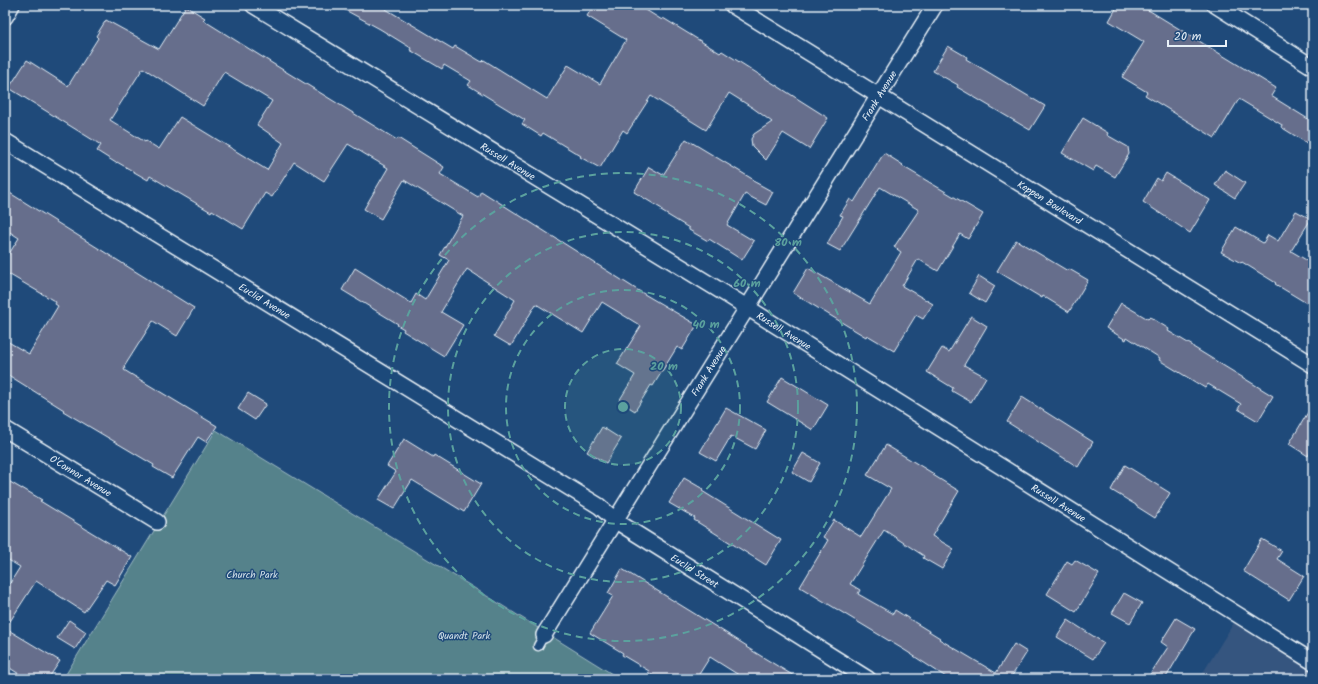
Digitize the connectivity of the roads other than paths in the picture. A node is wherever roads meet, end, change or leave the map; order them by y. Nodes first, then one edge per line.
1 (12, 5) edge
2 (253, 5) edge
3 (732, 5) edge
4 (935, 5) edge
5 (1215, 5) edge
6 (5, 17) edge
7 (1313, 67) edge
8 (880, 96) junction
9 (5, 141) edge
10 (747, 308) junction
11 (1313, 365) edge
12 (5, 429) edge
13 (524, 460) joint
14 (157, 522) dead end
15 (616, 522) junction
16 (541, 641) dead end
17 (1312, 658) edge
18 (868, 679) edge

1 - 6 street
2 - 10 street, Russell Avenue
3 - 8 street, Keppen Boulevard
4 - 8 street, Frank Avenue
5 - 7 street
8 - 10 street, Frank Avenue
8 - 11 street, Keppen Boulevard
9 - 13 street, Euclid Avenue
10 - 15 street, Frank Avenue
10 - 17 street, Russell Avenue
12 - 14 street, O'Connor Avenue
13 - 15 street, Euclid Street
15 - 16 street, Frank Avenue
15 - 18 street, Euclid Street

